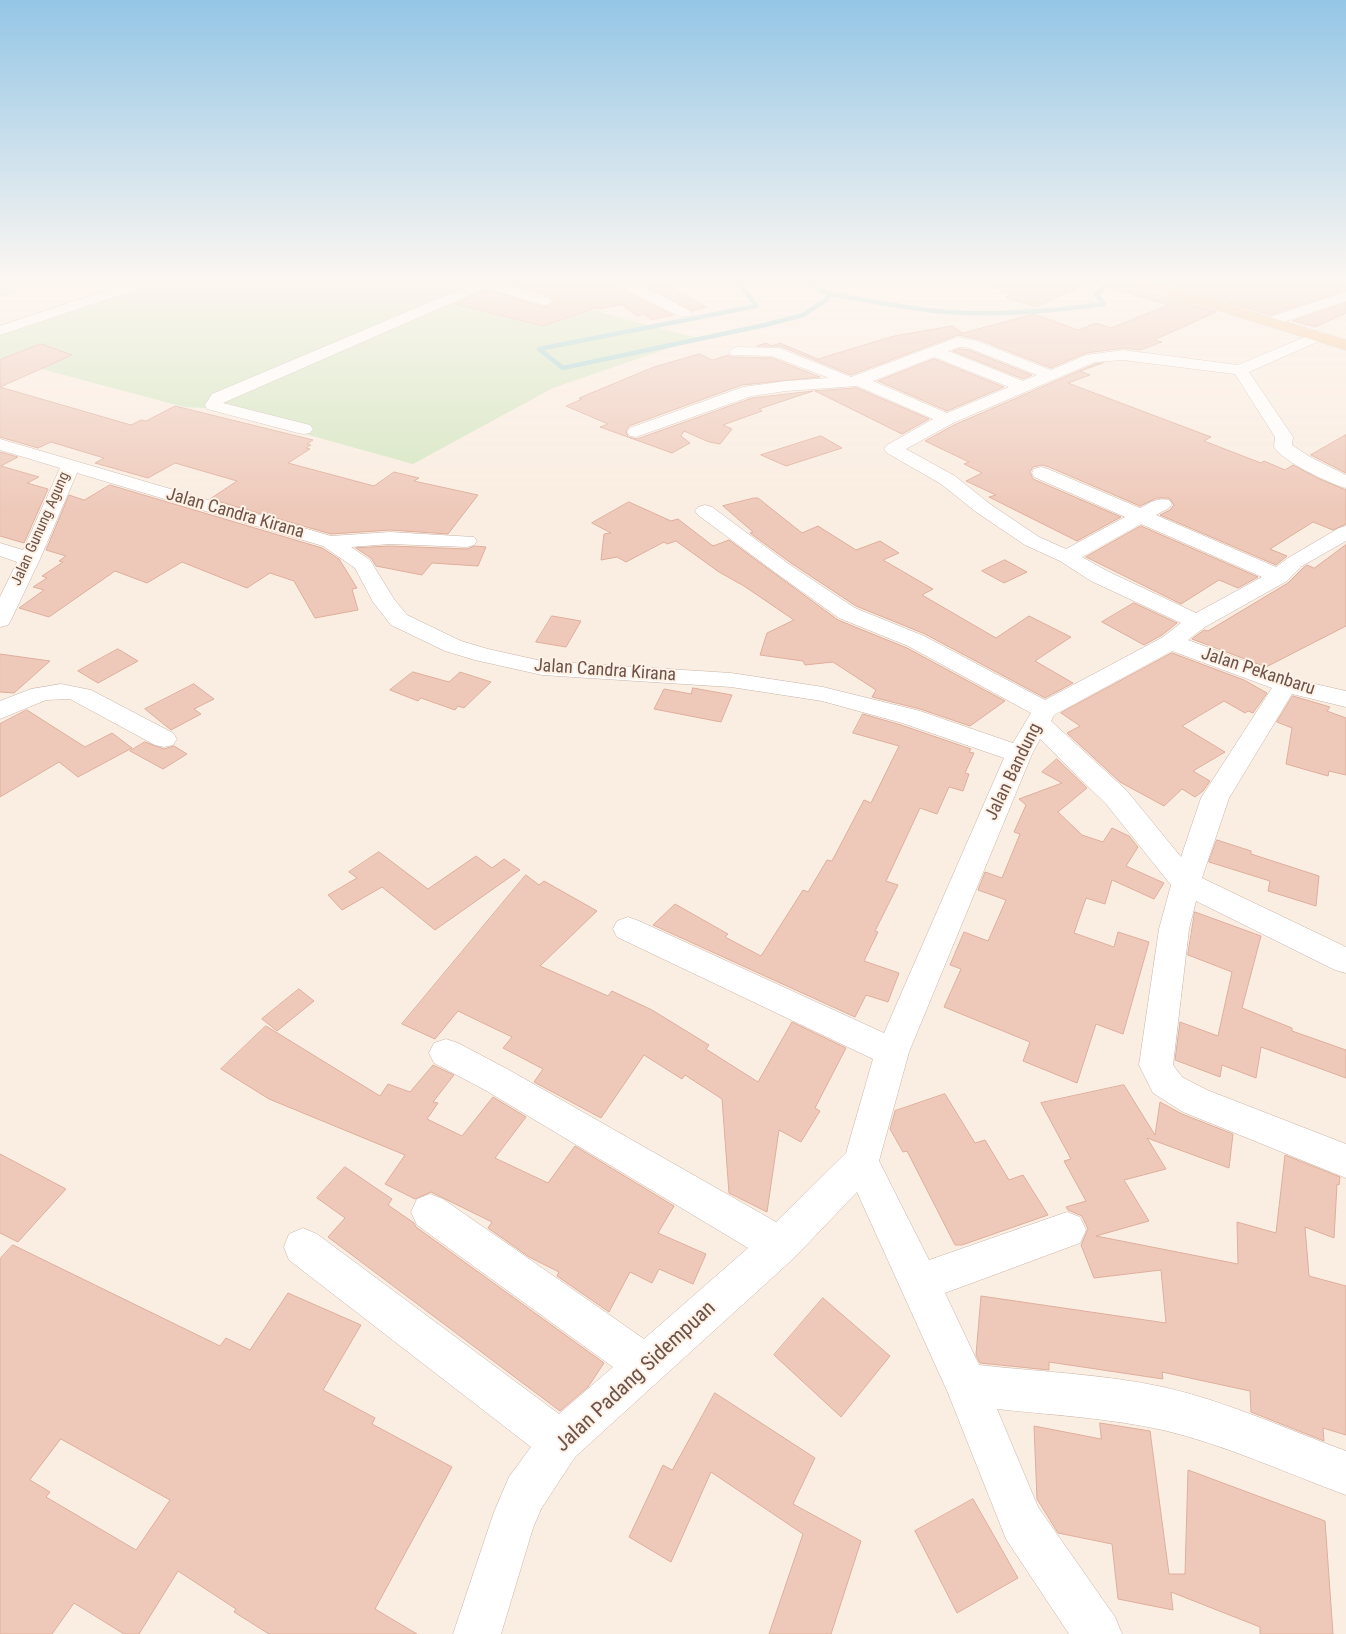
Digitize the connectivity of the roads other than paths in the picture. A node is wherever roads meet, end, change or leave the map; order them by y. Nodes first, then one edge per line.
1 (310, 357) edge
2 (793, 357) edge
3 (921, 357) edge
4 (949, 357) edge
5 (1006, 357) edge
6 (1096, 357) edge
7 (1149, 357) edge
8 (1270, 357) edge
9 (1240, 370) junction
10 (1050, 374) junction
11 (855, 381) junction
12 (1023, 387) junction
13 (947, 419) junction
14 (304, 429) dead end
15 (636, 432) dead end
16 (0, 444) edge
17 (70, 466) junction
18 (1041, 473) dead end
19 (1346, 482) edge
20 (1162, 504) dead end
21 (705, 511) dead end
22 (1140, 516) junction
23 (1346, 532) edge
24 (467, 541) dead end
25 (330, 542) junction
26 (0, 549) edge
27 (1067, 558) junction
28 (30, 559) junction
29 (1278, 576) junction
30 (0, 620) edge
31 (1197, 622) junction
32 (1170, 642) junction
33 (1286, 685) junction
34 (1346, 699) edge
35 (0, 711) edge
36 (1041, 716) junction
37 (164, 739) dead end
38 (1019, 754) junction
39 (1186, 883) junction
40 (628, 929) dead end
41 (1346, 961) edge
42 (892, 1052) junction
43 (446, 1053) dead end
44 (1346, 1161) edge
45 (861, 1162) junction
46 (430, 1212) dead end
47 (1066, 1230) dead end
48 (780, 1245) junction
49 (303, 1247) dead end
50 (920, 1283) junction
51 (645, 1365) junction
52 (966, 1386) junction
53 (560, 1442) junction
54 (1346, 1473) edge
55 (477, 1634) edge
56 (1098, 1634) edge

1 - 14 street
2 - 11 street
3 - 11 street
4 - 12 street
5 - 10 street
6 - 10 street
7 - 9 street
8 - 9 street
9 - 19 street
10 - 12 street
11 - 13 street
11 - 15 street
12 - 13 street
13 - 27 street
16 - 17 street, Jalan Candra Kirana
17 - 25 street, Jalan Candra Kirana
17 - 28 street, Jalan Gunung Agung
18 - 22 street
20 - 22 street
21 - 36 street
22 - 27 street
22 - 29 street
23 - 29 street, Jalan Bandung
24 - 25 street
25 - 38 street, Jalan Candra Kirana
26 - 28 street
27 - 31 street
28 - 30 street, Jalan Gunung Agung
29 - 31 street, Jalan Bandung
31 - 32 street, Jalan Bandung
32 - 33 street, Jalan Pekanbaru
32 - 36 street, Jalan Bandung
33 - 34 street, Jalan Pekanbaru
33 - 39 street
35 - 37 street
36 - 38 street, Jalan Bandung
36 - 39 street
38 - 42 street, Jalan Bandung
39 - 41 street
39 - 44 street
40 - 42 street
42 - 45 street, Jalan Bandung
43 - 48 street
45 - 48 street, Jalan Padang Sidempuan
45 - 50 street
46 - 51 street
47 - 50 street
48 - 51 street, Jalan Padang Sidempuan
49 - 53 street
50 - 52 street
51 - 53 street, Jalan Padang Sidempuan
52 - 54 street
52 - 56 street
53 - 55 street, Jalan Padang Sidempuan

